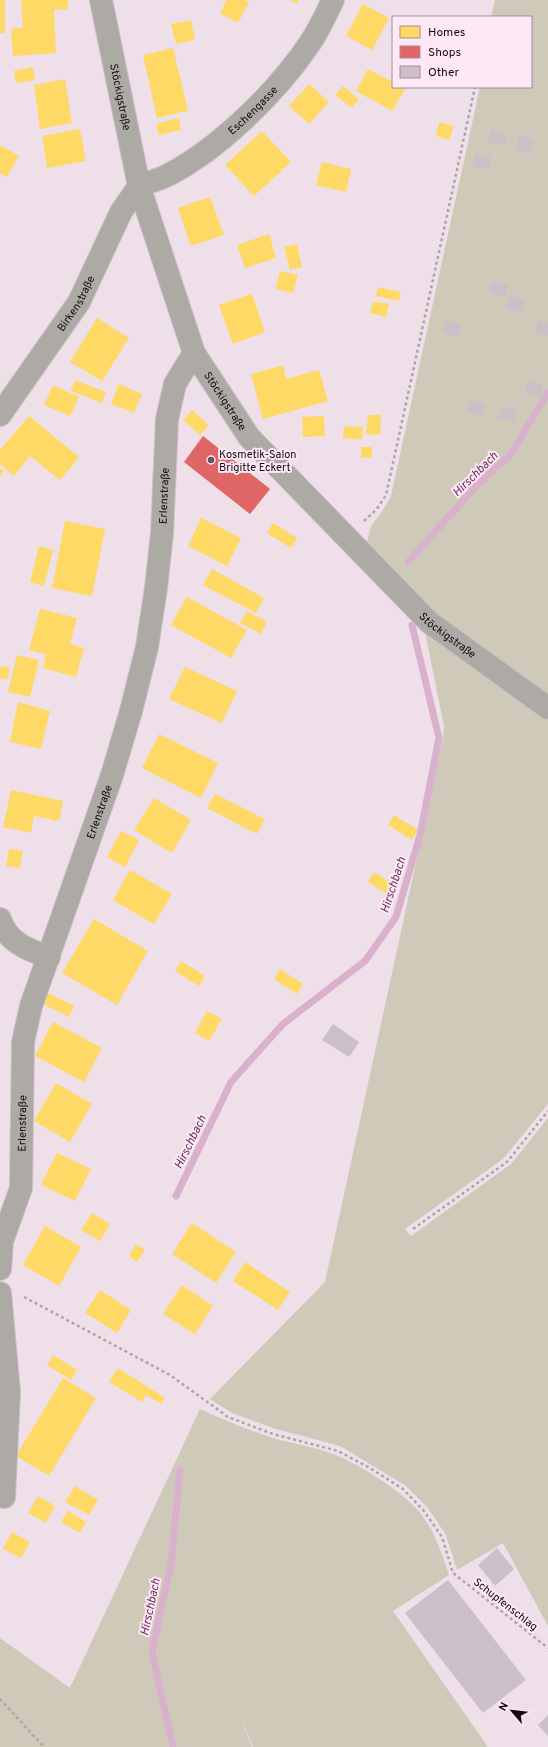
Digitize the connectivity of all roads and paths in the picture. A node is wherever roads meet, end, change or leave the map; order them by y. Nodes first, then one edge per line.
1 (101, 0) edge
2 (333, 0) edge
3 (475, 88) edge
4 (139, 186) junction
5 (194, 353) junction
6 (0, 415) edge
7 (345, 536) junction
8 (548, 708) edge
9 (0, 919) edge
10 (49, 957) junction
11 (548, 1111) edge
12 (413, 1228) dead end
13 (0, 1270) edge
14 (10, 1294) edge
15 (4, 1497) dead end
16 (548, 1648) edge
17 (0, 1699) edge
18 (44, 1747) edge

1 - 4 street, Stöckigstraße
2 - 4 street, Eschengasse
3 - 7 path
4 - 5 street, Stöckigstraße
4 - 6 street, Birkenstraße
5 - 7 street, Stöckigstraße
5 - 10 street, Erlenstraße
7 - 8 street, Stöckigstraße
9 - 10 street
10 - 13 street, Erlenstraße
11 - 12 path
14 - 15 street
14 - 16 path, Schupfenschlag
17 - 18 path

